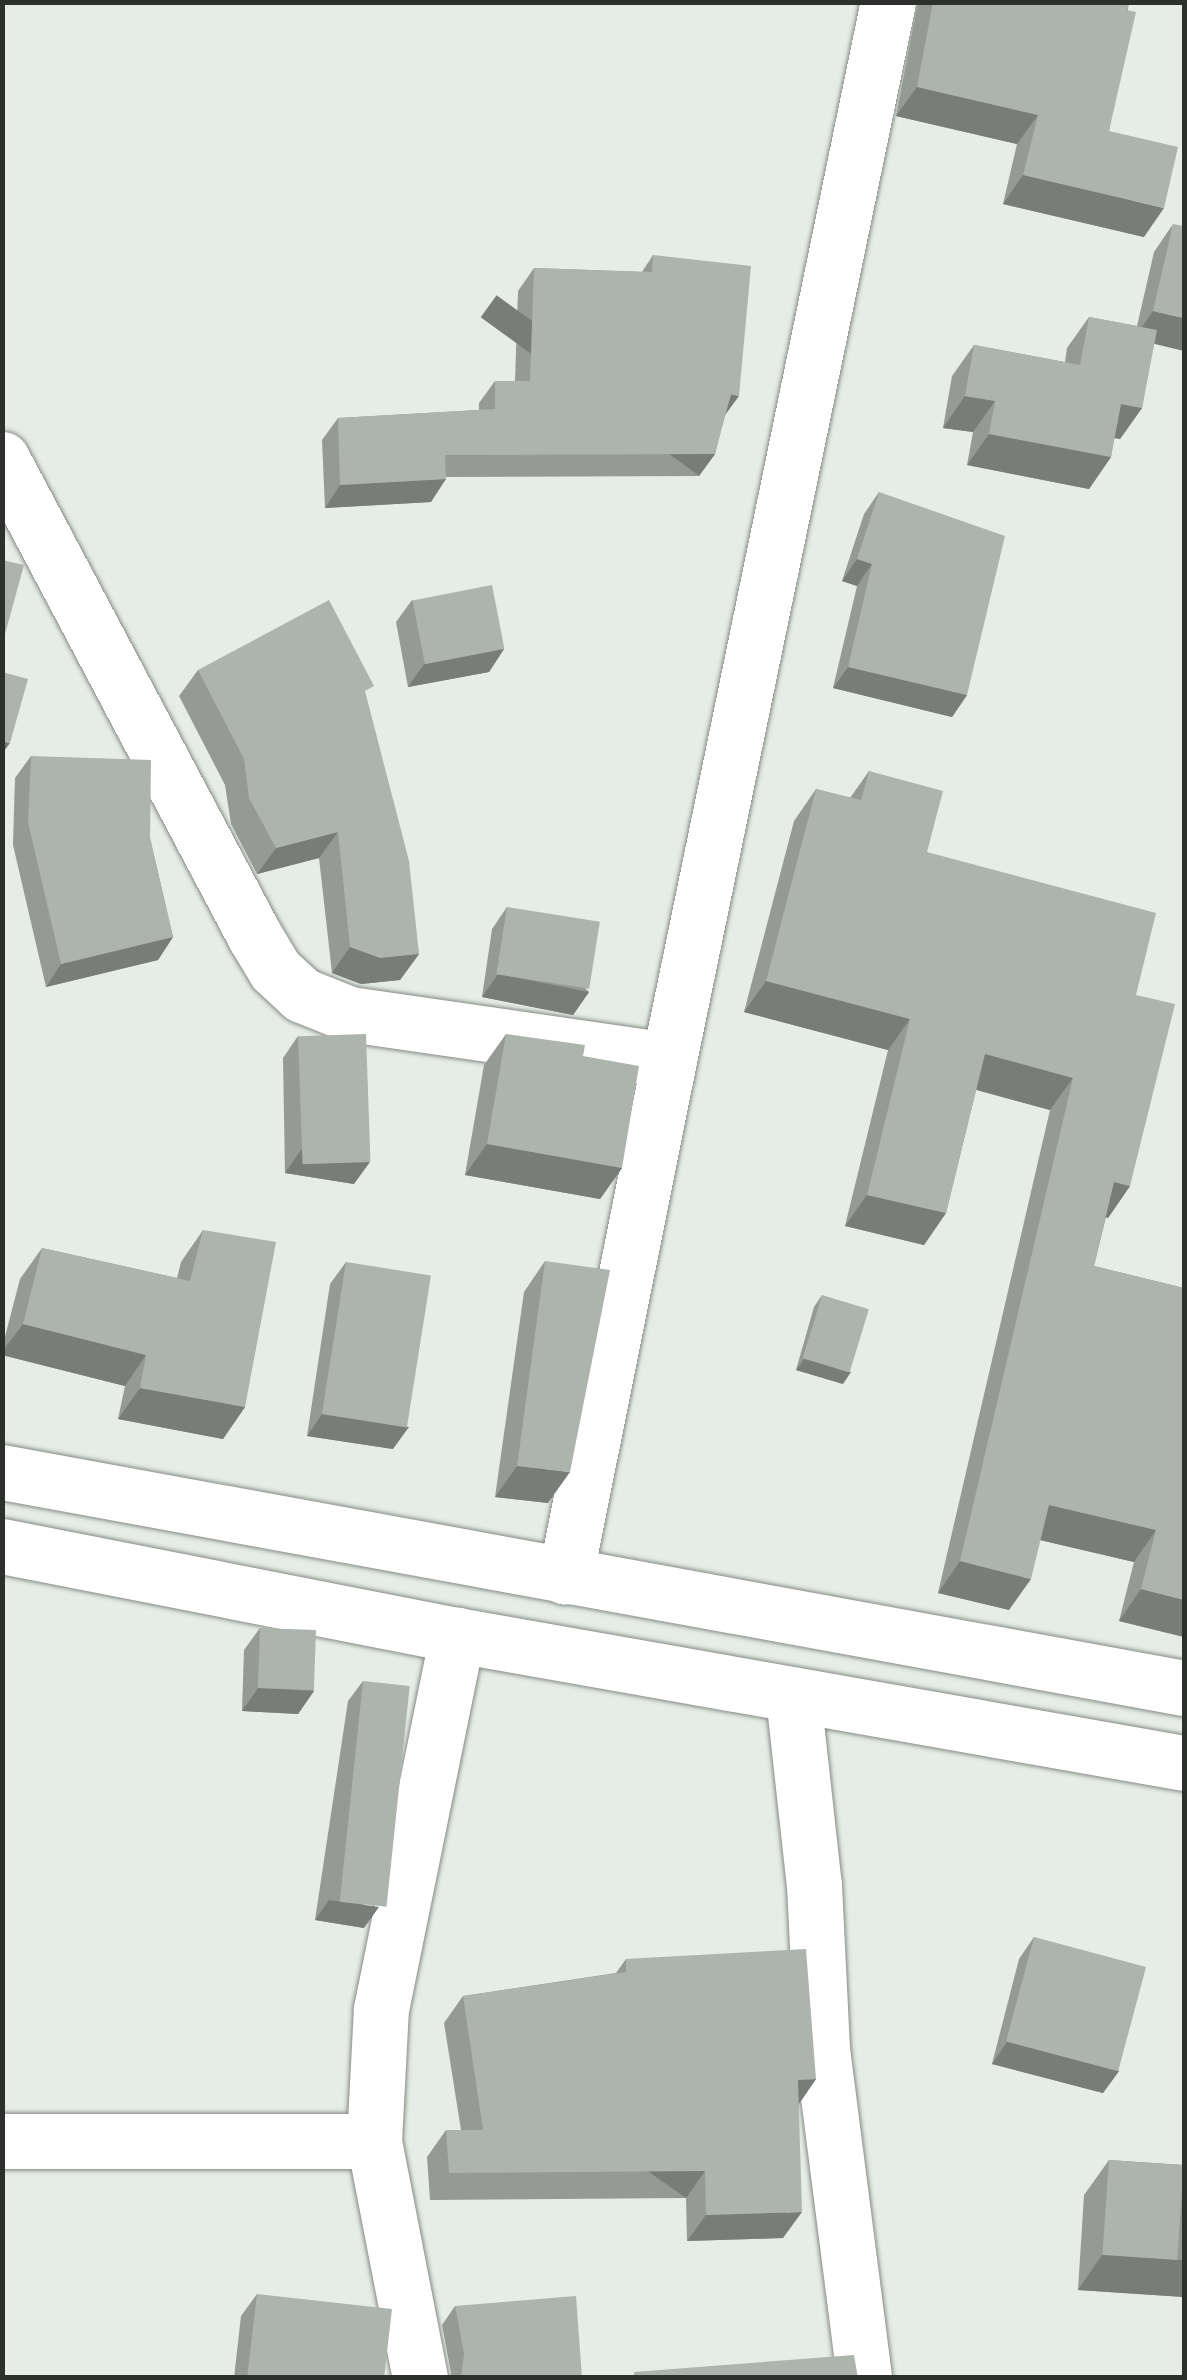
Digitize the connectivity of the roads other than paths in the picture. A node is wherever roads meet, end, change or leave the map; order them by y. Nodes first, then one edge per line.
1 (888, 2) edge
2 (2, 459) edge
3 (669, 1060) junction
4 (2, 1472) edge
5 (2, 1546) edge
6 (564, 1578) junction
7 (457, 1635) junction
8 (1184, 1688) edge
9 (793, 1696) junction
10 (1184, 1762) edge
11 (2, 2141) edge
12 (374, 2141) junction
13 (420, 2378) edge
14 (864, 2378) edge

1 - 3 street
2 - 3 street
3 - 6 street
4 - 6 street
5 - 7 street
6 - 8 street
7 - 9 street
7 - 12 street
9 - 10 street
9 - 14 street
11 - 12 street
12 - 13 street

